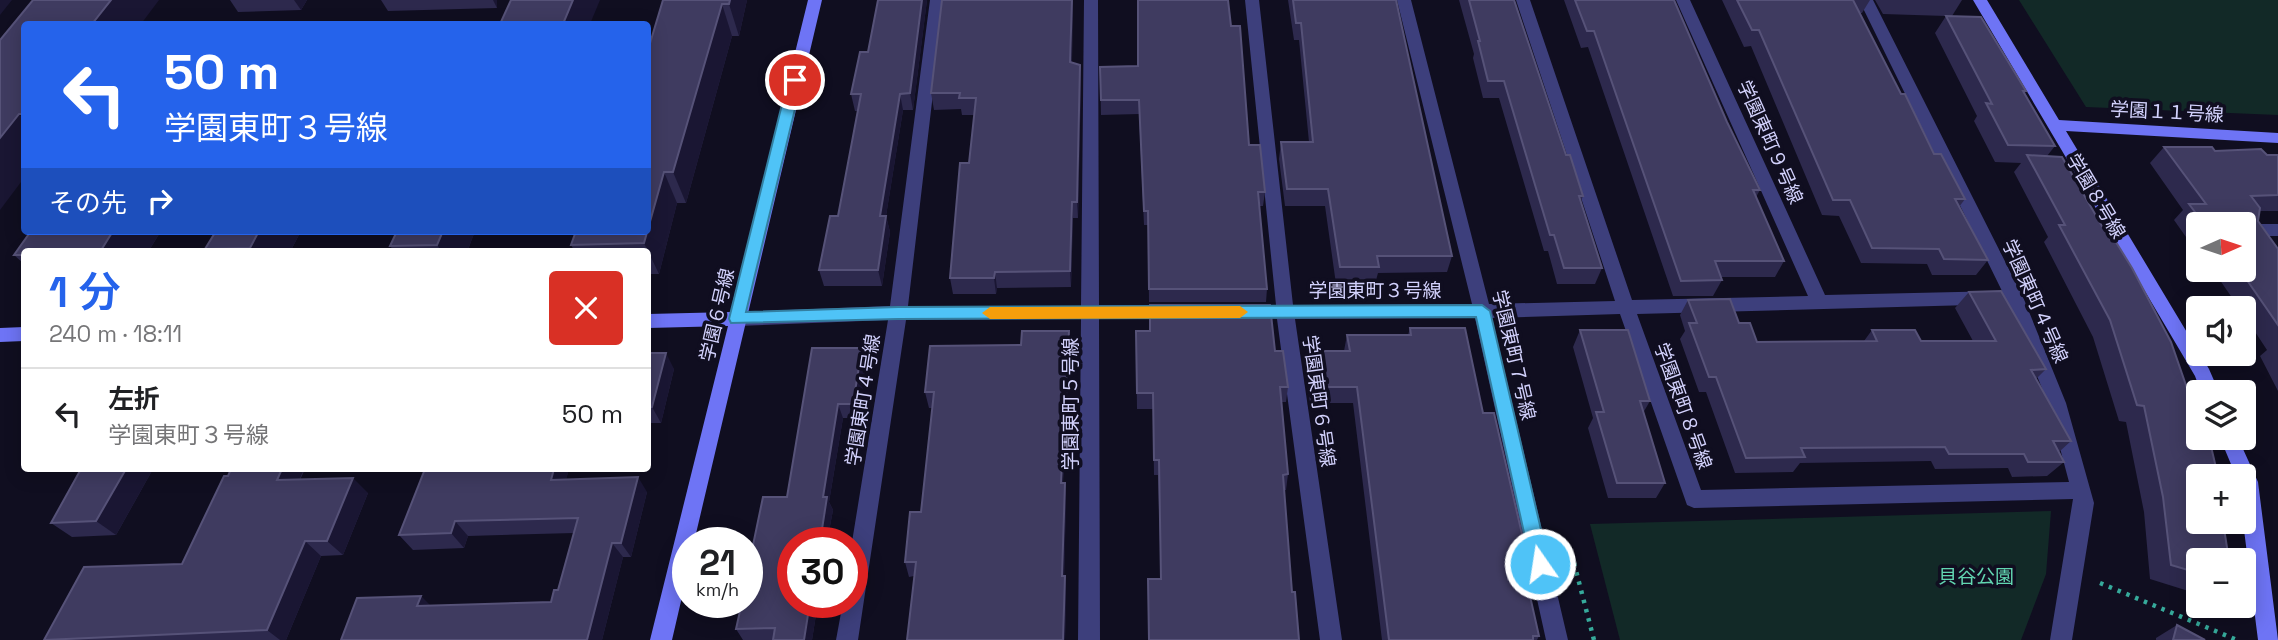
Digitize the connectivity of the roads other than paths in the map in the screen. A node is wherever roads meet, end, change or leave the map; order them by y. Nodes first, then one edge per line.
1 (814, 0) edge
2 (937, 0) edge
3 (1091, 0) edge
4 (1252, 0) edge
5 (1404, 0) edge
6 (1523, 0) edge
7 (1683, 0) edge
8 (1866, 0) edge
9 (1980, 0) edge
10 (2054, 125) junction
11 (2278, 138) edge
12 (2278, 230) edge
13 (2278, 272) edge
14 (2014, 298) junction
15 (1819, 302) junction
16 (1626, 307) junction
17 (1482, 311) junction
18 (1091, 312) junction
19 (1188, 312) edge
20 (1230, 312) edge
21 (1285, 312) junction
22 (898, 313) junction
23 (737, 319) junction
24 (651, 321) edge
25 (21, 334) edge
26 (0, 335) edge
27 (2205, 380) edge
28 (2234, 450) edge
29 (2080, 490) junction
30 (661, 640) edge
31 (847, 640) edge
32 (1089, 640) edge
33 (1331, 640) edge
34 (1557, 640) edge
35 (2061, 640) edge
36 (2269, 640) edge

1 - 23 street, 学園６号線
2 - 22 street, 学園東町４号線
3 - 18 street, 学園東町５号線
4 - 21 street, 学園東町６号線
5 - 17 street, 学園東町７号線
6 - 16 street, 学園東町８号線
7 - 15 street, 学園東町９号線
8 - 14 street, 学園東町４号線
9 - 10 street, 学園８号線
10 - 11 street, 学園１１号線
10 - 27 street, 学園８号線
12 - 13 street
14 - 15 street, 学園東町３号線
14 - 29 street, 学園東町４号線
15 - 16 street, 学園東町３号線
16 - 17 street, 学園東町３号線
16 - 29 street, 学園東町８号線
17 - 21 street, 学園東町３号線
17 - 34 street, 学園東町７号線
18 - 19 street
18 - 22 street
18 - 32 street, 学園東町５号線
20 - 21 street, 学園東町３号線
21 - 33 street, 学園東町６号線
22 - 23 street
22 - 31 street, 学園東町４号線
23 - 24 street
23 - 30 street, 学園６号線
25 - 26 street
28 - 36 street
29 - 35 street, 学園東町４号線

